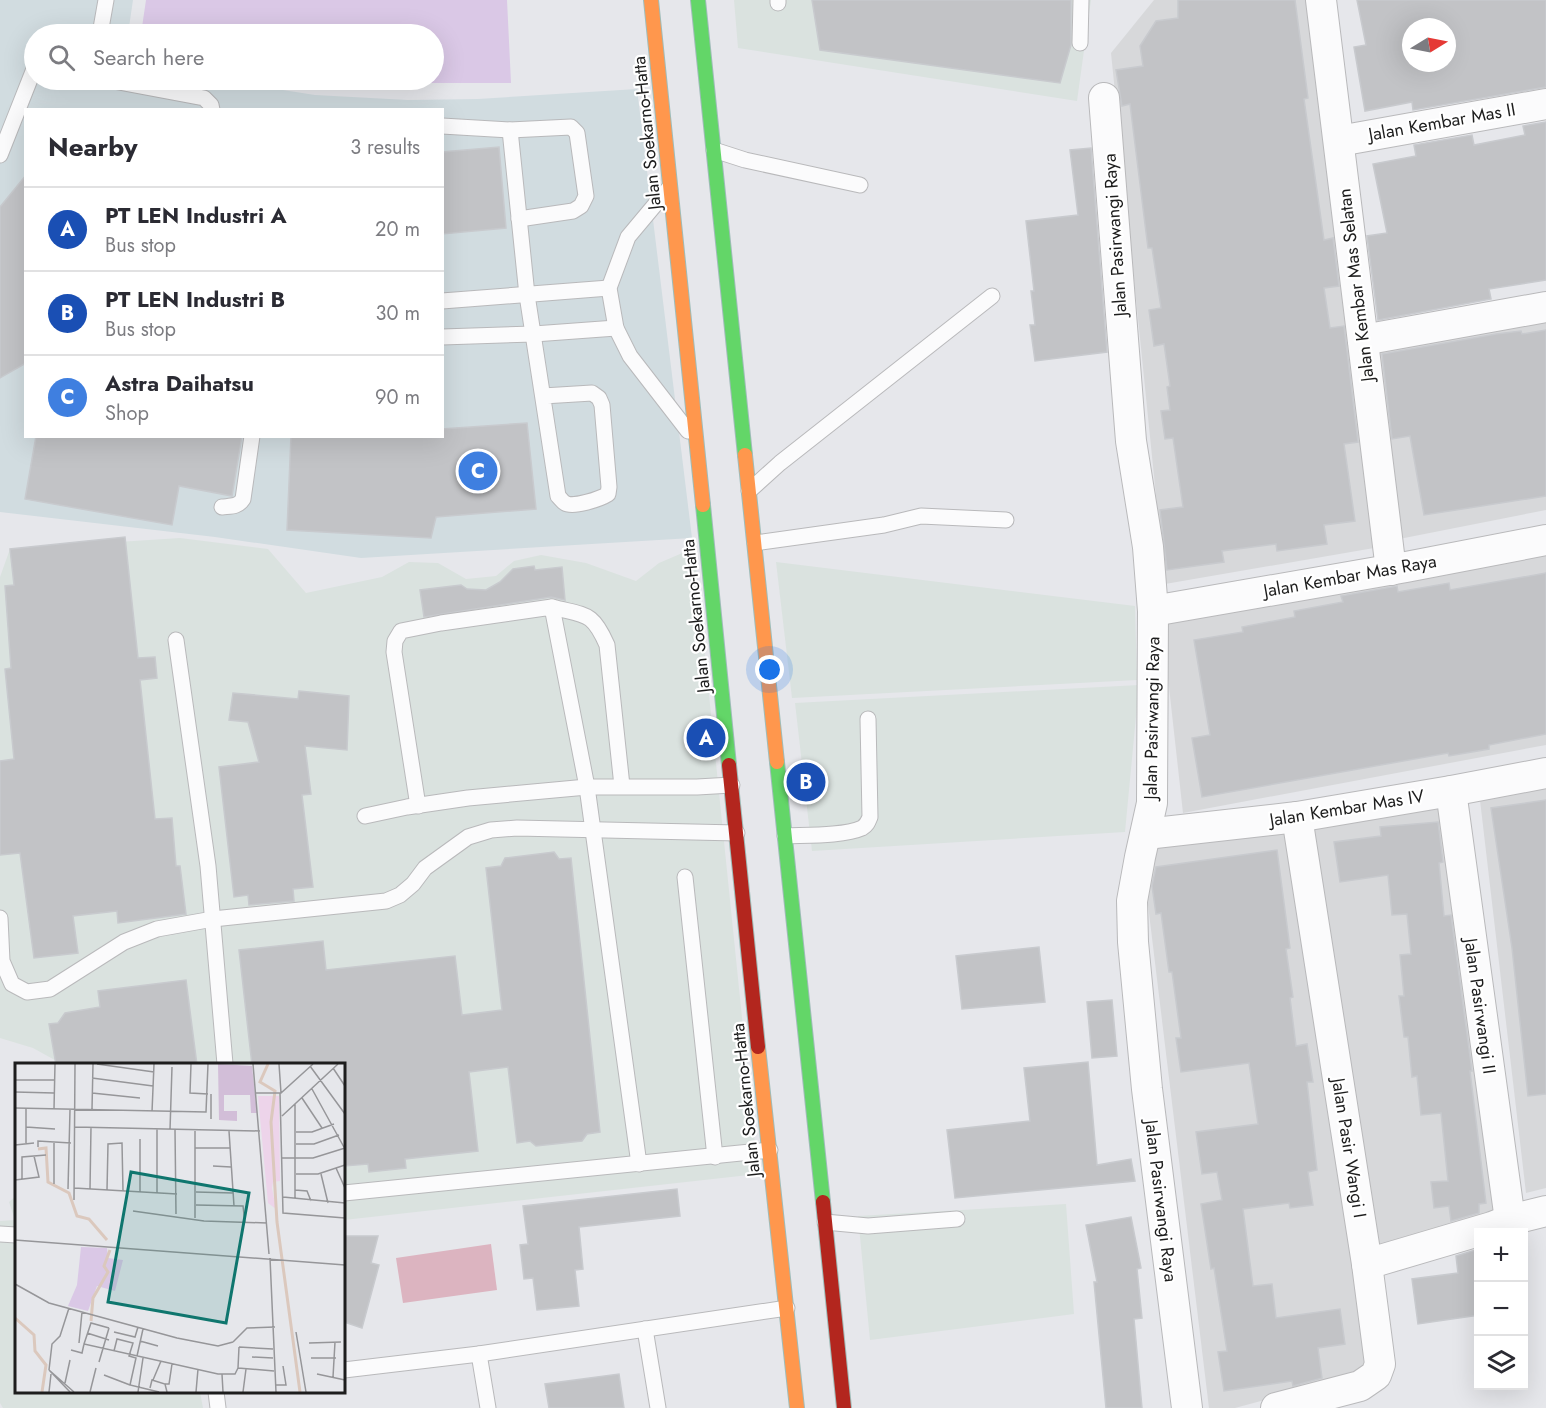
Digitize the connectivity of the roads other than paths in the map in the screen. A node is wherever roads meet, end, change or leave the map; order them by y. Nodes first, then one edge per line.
1 (106, 0) edge
2 (651, 0) edge
3 (698, 0) edge
4 (1081, 0) edge
5 (1321, 0) edge
6 (102, 24) edge
7 (1080, 43) dead end
8 (26, 90) edge
9 (161, 90) edge
10 (1104, 98) dead end
11 (1546, 104) edge
12 (212, 108) edge
13 (444, 126) edge
14 (510, 130) junction
15 (1339, 141) junction
16 (714, 150) junction
17 (0, 154) edge
18 (860, 185) dead end
19 (670, 186) junction
20 (519, 219) junction
21 (609, 288) junction
22 (527, 295) junction
23 (992, 296) dead end
24 (444, 302) edge
25 (1546, 307) edge
26 (616, 328) junction
27 (534, 334) junction
28 (444, 338) edge
29 (1363, 340) junction
30 (543, 396) junction
31 (252, 438) edge
32 (697, 443) junction
33 (749, 491) junction
34 (222, 507) dead end
35 (1006, 520) dead end
36 (1546, 540) edge
37 (755, 543) junction
38 (1391, 570) junction
39 (552, 607) junction
40 (1154, 611) junction
41 (176, 640) dead end
42 (868, 719) dead end
43 (1546, 773) edge
44 (732, 784) junction
45 (587, 786) junction
46 (622, 786) junction
47 (1451, 791) junction
48 (418, 806) junction
49 (365, 816) dead end
50 (1297, 817) junction
51 (594, 829) junction
52 (736, 833) junction
53 (1146, 834) junction
54 (785, 836) junction
55 (685, 877) dead end
56 (0, 918) edge
57 (213, 919) junction
58 (225, 1063) edge
59 (770, 1150) junction
60 (715, 1157) junction
61 (639, 1164) junction
62 (345, 1193) edge
63 (1546, 1211) edge
64 (957, 1219) dead end
65 (1510, 1220) junction
66 (825, 1222) junction
67 (0, 1234) edge
68 (15, 1235) edge
69 (1366, 1264) junction
70 (787, 1308) junction
71 (645, 1329) junction
72 (479, 1354) junction
73 (345, 1371) edge
74 (216, 1393) edge
75 (218, 1408) edge
76 (488, 1408) edge
77 (658, 1408) edge
78 (798, 1408) edge
79 (844, 1408) edge
80 (1187, 1408) edge
81 (1276, 1408) edge

1 - 6 lane
2 - 19 highway, Jalan Soekarno-Hatta
3 - 16 highway
4 - 7 lane
5 - 15 street, Jalan Kembar Mas Selatan
8 - 17 lane
9 - 12 lane
10 - 40 street, Jalan Pasirwangi Raya
11 - 15 street, Jalan Kembar Mas II
13 - 14 lane
14 - 20 lane
14 - 20 lane
15 - 29 street, Jalan Kembar Mas Selatan
16 - 18 lane
16 - 33 highway
19 - 21 lane
19 - 32 highway, Jalan Soekarno-Hatta
20 - 22 lane
21 - 22 lane
21 - 26 lane
22 - 24 lane
22 - 27 lane
23 - 33 lane
25 - 29 street
26 - 27 lane
26 - 32 lane
27 - 28 lane
27 - 30 lane
29 - 38 street, Jalan Kembar Mas Selatan
30 - 30 lane
31 - 34 lane
32 - 44 highway, Jalan Soekarno-Hatta
33 - 37 highway
35 - 37 lane
36 - 38 street, Jalan Kembar Mas Raya
37 - 54 highway
38 - 40 street, Jalan Kembar Mas Raya
39 - 45 lane
39 - 46 lane
39 - 48 lane
40 - 53 street, Jalan Pasirwangi Raya
41 - 57 lane
42 - 54 lane
43 - 47 street, Jalan Kembar Mas IV
44 - 46 lane
44 - 52 highway, Jalan Soekarno-Hatta
45 - 46 lane
45 - 48 lane
45 - 51 lane
47 - 50 street, Jalan Kembar Mas IV
47 - 65 street, Jalan Pasirwangi II
48 - 49 lane
50 - 53 street, Jalan Kembar Mas IV
50 - 69 street, Jalan Pasir Wangi I
51 - 52 lane
51 - 57 lane
51 - 61 lane
52 - 59 highway, Jalan Soekarno-Hatta
53 - 80 street, Jalan Pasirwangi Raya
54 - 66 highway
55 - 60 lane
56 - 57 lane
57 - 58 lane
59 - 60 lane
59 - 70 highway, Jalan Soekarno-Hatta
60 - 61 lane
61 - 62 lane
63 - 65 street
64 - 66 lane
65 - 69 street
66 - 79 highway
67 - 68 lane
69 - 81 street, Jalan Pasir Wangi I
70 - 71 lane
70 - 78 highway, Jalan Soekarno-Hatta
71 - 72 lane
71 - 77 lane
72 - 73 lane
72 - 76 lane
74 - 75 lane

